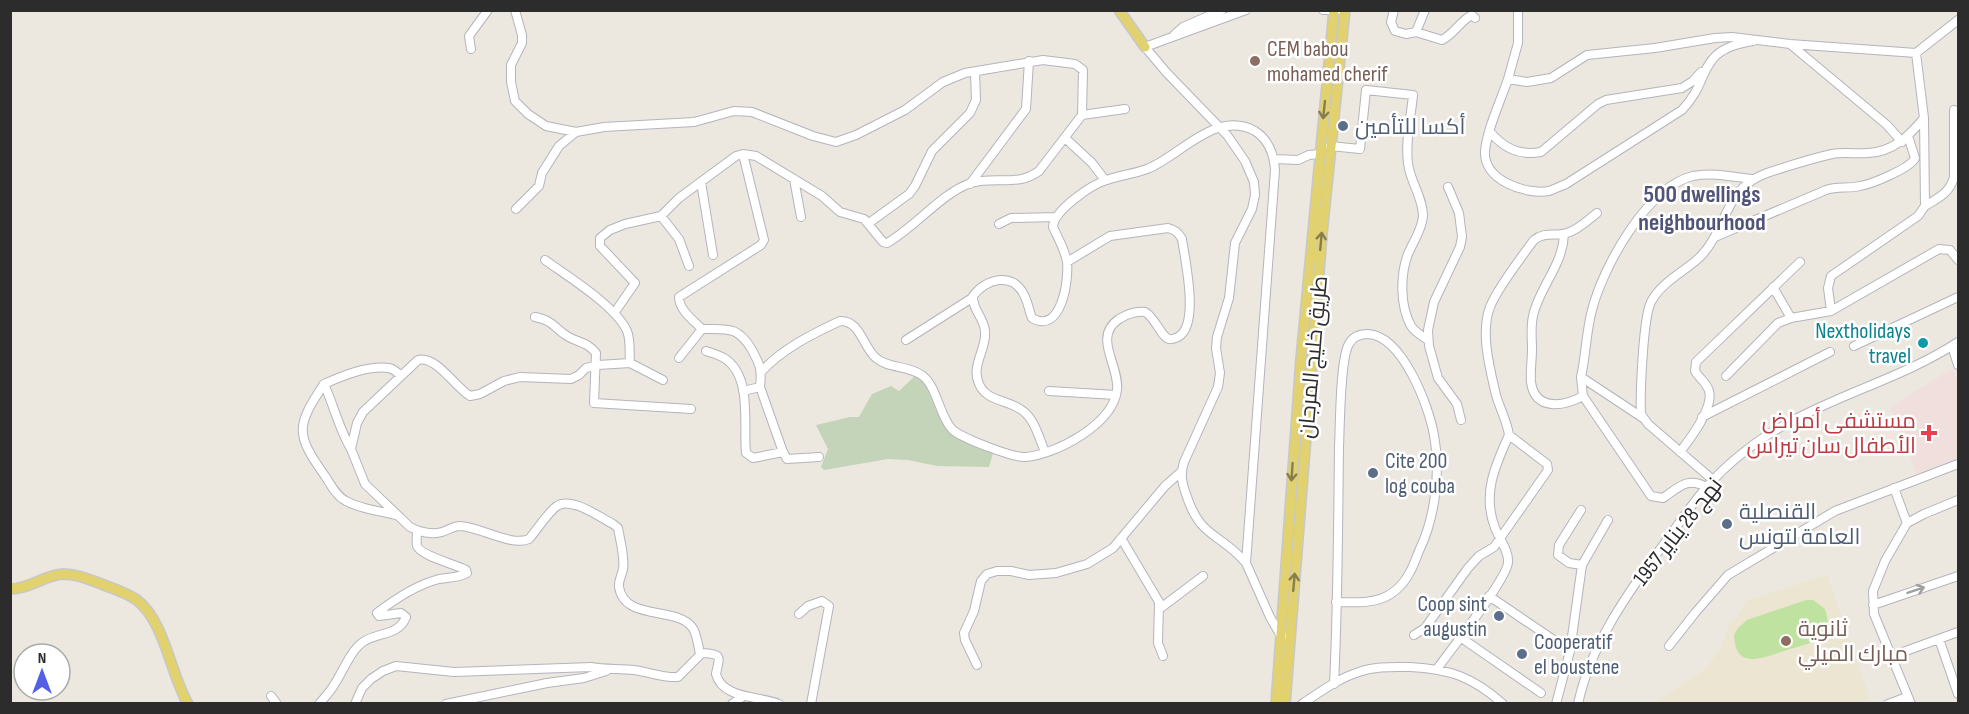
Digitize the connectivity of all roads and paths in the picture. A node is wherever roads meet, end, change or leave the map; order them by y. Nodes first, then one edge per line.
1 (488, 10) edge
2 (515, 10) edge
3 (1119, 10) edge
4 (1222, 10) edge
5 (1246, 10) edge
6 (1323, 10) edge
7 (1345, 10) edge
8 (1394, 10) edge
9 (1425, 10) edge
10 (1518, 10) edge
11 (1335, 11) edge
12 (1208, 13) edge
13 (1475, 18) dead end
14 (1959, 20) edge
15 (1416, 32) junction
16 (1170, 38) junction
17 (1766, 39) junction
18 (1790, 44) junction
19 (1145, 47) junction
20 (471, 49) dead end
21 (1917, 53) junction
22 (1029, 61) junction
23 (1705, 69) junction
24 (975, 72) junction
25 (1508, 79) junction
26 (1125, 109) dead end
27 (1954, 110) dead end
28 (1082, 115) junction
29 (1924, 118) junction
30 (1220, 128) junction
31 (576, 132) junction
32 (1490, 132) junction
33 (1065, 138) junction
34 (1905, 139) junction
35 (1330, 146) junction
36 (743, 154) junction
37 (1319, 154) junction
38 (1275, 159) junction
39 (794, 179) junction
40 (1752, 179) junction
41 (1105, 180) junction
42 (701, 182) junction
43 (970, 184) junction
44 (1448, 187) dead end
45 (1925, 206) junction
46 (516, 210) dead end
47 (1597, 213) dead end
48 (661, 216) junction
49 (801, 217) dead end
50 (1056, 217) junction
51 (869, 223) junction
52 (999, 224) dead end
53 (1564, 234) junction
54 (1715, 237) junction
55 (713, 255) dead end
56 (545, 260) dead end
57 (1959, 260) edge
58 (1067, 262) junction
59 (1800, 262) dead end
60 (688, 266) dead end
61 (1773, 287) junction
62 (1959, 297) edge
63 (972, 298) junction
64 (1831, 311) junction
65 (615, 312) junction
66 (535, 317) dead end
67 (1791, 318) junction
68 (702, 329) junction
69 (906, 340) dead end
70 (1428, 340) junction
71 (1955, 344) edge
72 (1854, 346) dead end
73 (706, 351) dead end
74 (1830, 352) dead end
75 (679, 358) dead end
76 (630, 363) junction
77 (1959, 365) edge
78 (595, 366) junction
79 (761, 372) junction
80 (401, 376) junction
81 (1726, 376) dead end
82 (1581, 377) junction
83 (663, 380) dead end
84 (324, 384) junction
85 (760, 387) junction
86 (743, 391) junction
87 (1050, 391) dead end
88 (1116, 395) junction
89 (1583, 396) junction
90 (691, 409) dead end
91 (1702, 417) junction
92 (1643, 418) junction
93 (1461, 420) dead end
94 (1509, 435) junction
95 (351, 449) junction
96 (783, 452) junction
97 (1045, 452) junction
98 (1680, 452) junction
99 (819, 458) dead end
100 (1959, 464) edge
101 (1182, 471) junction
102 (1713, 480) junction
103 (1706, 488) junction
104 (1894, 488) junction
105 (1959, 500) edge
106 (1581, 510) dead end
107 (398, 515) junction
108 (1608, 520) dead end
109 (1907, 523) junction
110 (417, 531) junction
111 (1121, 538) junction
112 (1500, 538) junction
113 (1246, 563) junction
114 (1582, 565) junction
115 (1203, 576) dead end
116 (1959, 576) edge
117 (10, 589) edge
118 (1490, 596) junction
119 (1159, 602) junction
120 (1336, 602) junction
121 (1873, 605) junction
122 (799, 615) dead end
123 (1959, 632) edge
124 (1414, 635) dead end
125 (1285, 636) junction
126 (1460, 637) junction
127 (1939, 639) junction
128 (1669, 646) dead end
129 (1570, 651) junction
130 (700, 654) junction
131 (1163, 656) dead end
132 (1892, 656) junction
133 (977, 665) dead end
134 (1437, 669) junction
135 (607, 670) junction
136 (1334, 684) junction
137 (1541, 693) dead end
138 (1959, 693) edge
139 (744, 696) junction
140 (1909, 700) edge
141 (188, 704) edge
142 (319, 704) edge
143 (355, 704) edge
144 (446, 704) edge
145 (732, 704) edge
146 (779, 704) edge
147 (811, 704) edge
148 (1276, 704) edge
149 (1285, 704) edge
150 (1302, 704) edge
151 (1503, 704) edge
152 (1556, 704) edge
153 (1578, 704) edge
154 (1888, 704) edge

1 - 20 street
2 - 31 street
3 - 19 main road
4 - 12 street
5 - 16 street
6 - 11 street
7 - 35 main road, طريق خليج المرجان
8 - 15 street
9 - 15 street
10 - 25 street
11 -> 37 main road, طريق خليج المرجان
12 - 16 street
13 - 15 street
14 - 21 street
16 - 19 street
17 - 18 street
17 - 23 street
17 - 25 street
18 - 21 street
18 - 34 street
19 - 30 street
21 - 29 street
22 - 24 street
22 - 28 street
22 - 43 street
23 - 32 street
23 - 32 street
24 - 31 street
24 - 51 street
25 - 32 street
26 - 28 street
27 - 45 street
28 - 33 street
29 - 34 street
29 - 45 street
30 - 38 street
30 - 41 street
30 - 101 street
31 - 46 street
33 - 41 street
33 - 43 street
34 - 40 street
34 - 54 street
35 - 70 street
125 -> 35 main road, طريق خليج المرجان
36 - 39 street
36 - 42 street
36 - 68 street
37 - 38 street
37 -> 125 main road, طريق خليج المرجان
38 - 113 street
39 - 49 street
39 - 51 street
40 - 54 street
40 - 82 street
41 - 50 street
42 - 48 street
42 - 55 street
43 - 51 street
44 - 70 street
45 - 64 street
47 - 53 street
48 - 60 street
48 - 65 street
50 - 52 street
50 - 58 street
53 - 89 street
53 - 94 street
54 - 92 street
56 - 65 street
57 - 64 street
58 - 63 street
58 - 88 street
59 - 61 street
61 - 67 street
61 - 91 street
62 - 72 street
63 - 69 street
63 - 97 street
64 - 67 street
65 - 76 street
66 - 78 street
67 - 81 street
68 - 75 street
68 - 79 street
70 - 93 street
71 - 77 street
71 - 102 street, نهج 28 يناير 1957
73 - 86 street
74 - 91 street
76 - 78 street
76 - 83 street
78 - 80 street
78 - 90 street
79 - 85 street
79 - 97 street
80 - 84 street
80 - 95 street
82 - 89 street
82 - 92 street
84 - 95 street
84 - 107 street
85 - 86 street
85 - 96 street
86 - 96 street
87 - 88 street
88 - 97 street
89 - 103 street
91 - 98 street
92 - 98 street
94 - 112 street
94 - 112 street
95 - 107 street
96 - 99 street
98 - 102 street
100 - 104 street
101 - 111 street
101 - 113 street
102 - 103 street, نهج 28 يناير 1957
103 - 153 street, نهج 28 يناير 1957
104 - 109 street
104 - 128 street
105 - 109 street
106 - 114 street
107 - 110 street
108 - 114 street
109 - 121 street
110 - 130 street
110 - 142 street
111 - 119 street
111 - 133 street
112 - 118 street
112 - 124 street
113 - 125 street
114 - 129 street
115 - 119 street
121 -> 116 street
117 - 141 main road
118 - 126 street
118 - 129 street
119 - 131 street
120 - 120 street
120 - 136 street
121 - 132 street
122 - 147 street
123 - 127 street
125 - 148 main road, طريق خليج المرجان
125 - 149 main road, طريق خليج المرجان
126 - 134 street
126 - 137 street
127 - 132 street
127 - 138 street
129 - 152 street
130 - 135 street
130 - 139 street
132 - 140 street
134 - 136 street
134 - 151 street
135 - 143 street
135 - 144 street
136 - 150 street
139 - 145 street
139 - 146 street
140 - 154 street

